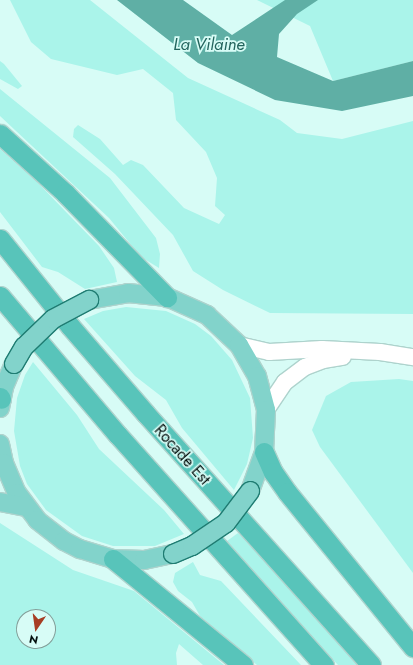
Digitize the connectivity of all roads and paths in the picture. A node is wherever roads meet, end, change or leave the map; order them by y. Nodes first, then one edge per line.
1 (0, 134) edge
2 (0, 239) edge
3 (0, 296) edge
4 (167, 297) junction
5 (239, 345) junction
6 (380, 352) junction
7 (413, 357) edge
8 (0, 402) edge
9 (266, 410) junction
10 (0, 444) edge
11 (0, 448) edge
12 (264, 452) junction
13 (0, 502) edge
14 (26, 507) junction
15 (113, 559) junction
16 (413, 647) edge
17 (243, 665) edge
18 (324, 665) edge
19 (371, 665) edge

1 - 4 highway
2 - 19 highway, Rocade Est
3 - 18 highway
4 - 5 main road
4 - 8 main road, bridge
5 - 6 main road
5 - 9 main road
6 - 7 main road
6 - 9 main road
9 - 12 main road
10 - 11 main road
11 - 14 main road
12 - 15 main road, bridge
12 - 16 highway
13 - 14 main road
14 - 15 main road
15 - 17 highway

